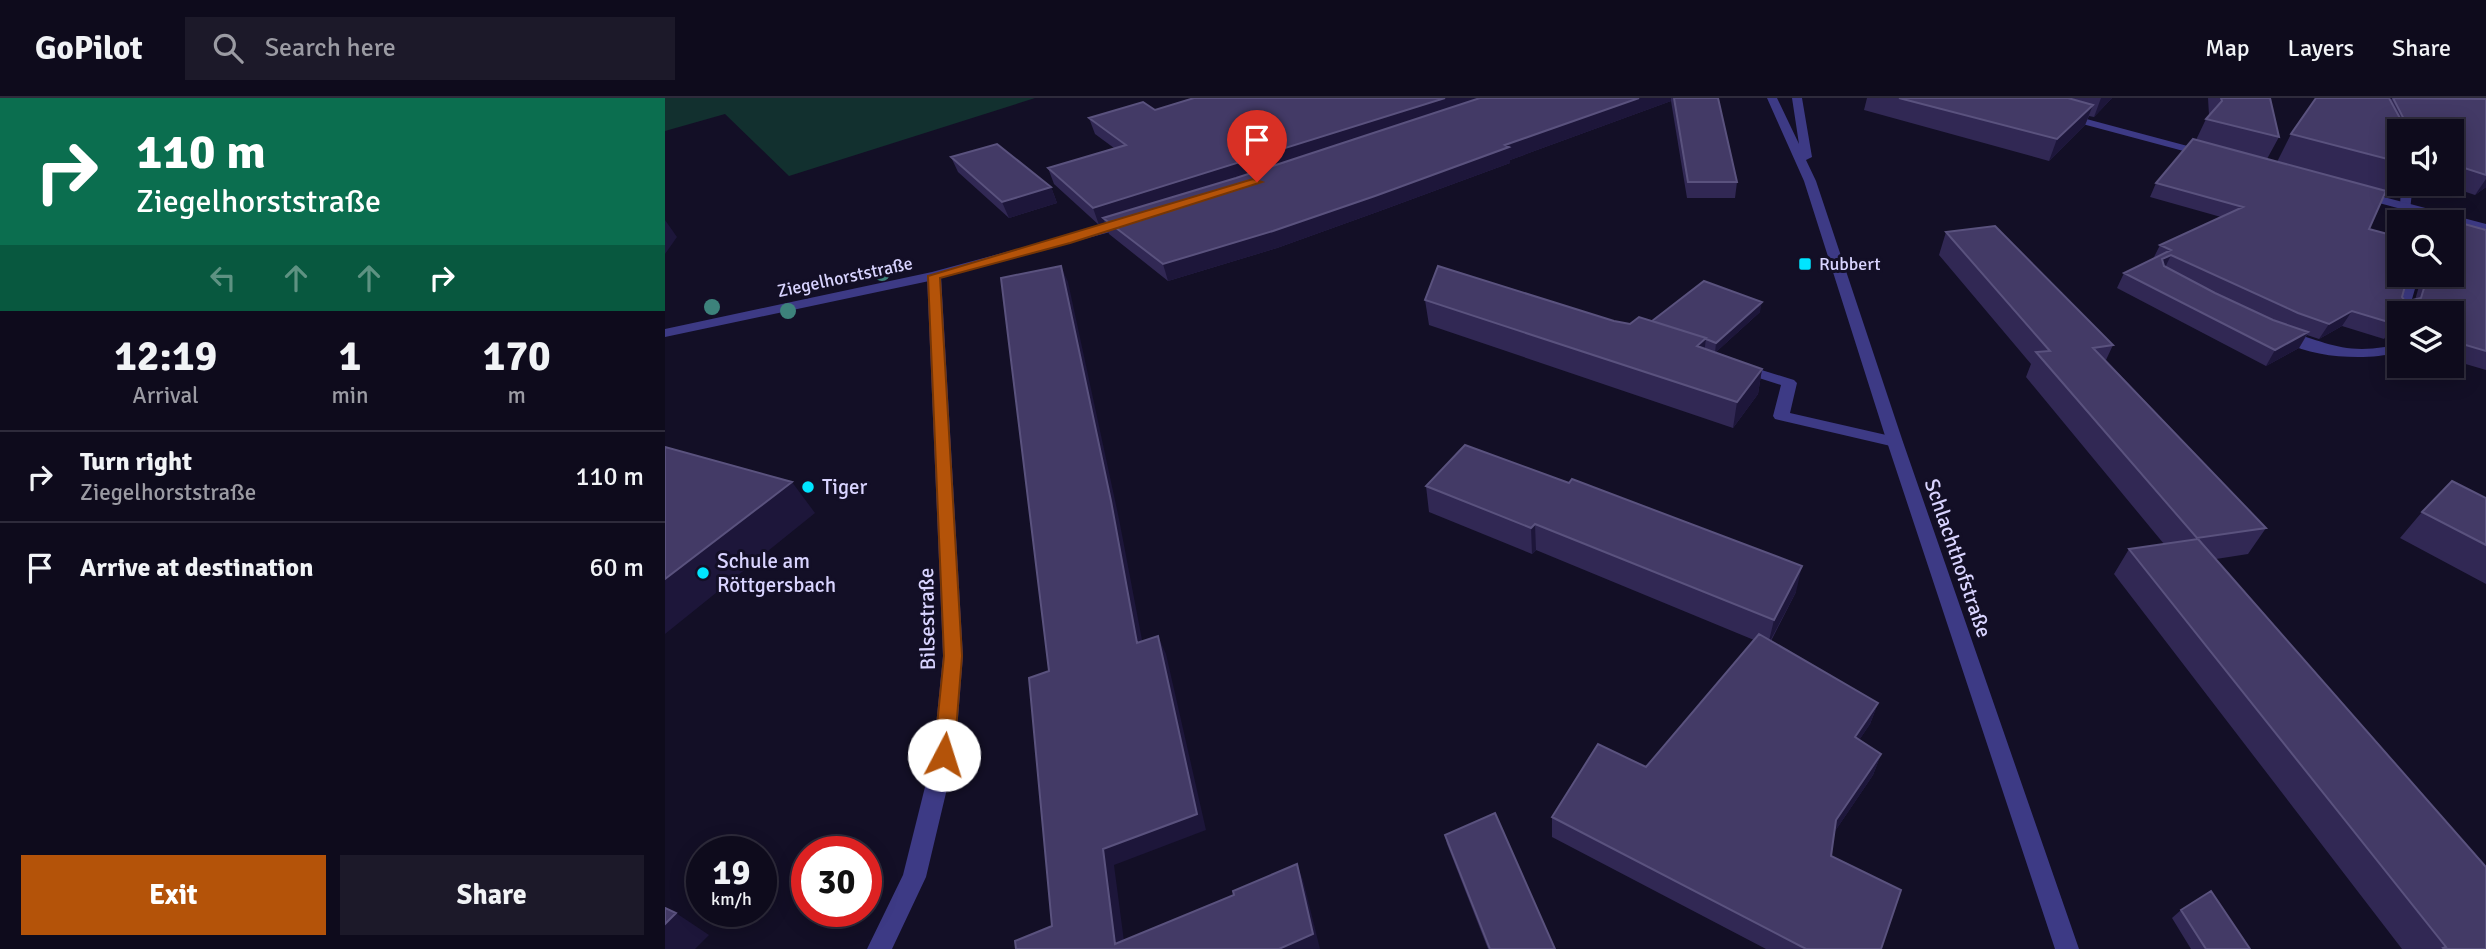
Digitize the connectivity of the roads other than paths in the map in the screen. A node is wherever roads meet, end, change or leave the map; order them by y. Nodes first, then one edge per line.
1 (1772, 98) edge
2 (1797, 98) edge
3 (2051, 113) edge
4 (2222, 158) edge
5 (1810, 181) junction
6 (2354, 193) edge
7 (2406, 196) edge
8 (2406, 207) junction
9 (2412, 210) edge
10 (1141, 219) edge
11 (2464, 224) edge
12 (2486, 228) edge
13 (934, 276) junction
14 (2269, 327) edge
15 (665, 333) edge
16 (2387, 351) edge
17 (1725, 363) edge
18 (1895, 442) junction
19 (879, 949) edge
20 (2067, 949) edge

1 - 5 street, Schlachthofstraße
2 - 5 street, Schlachthofstraße
3 - 4 street
5 - 18 street, Schlachthofstraße
6 - 8 street
7 - 8 street
8 - 9 street
10 - 13 street, Ziegelhorststraße
11 - 12 street
13 - 15 street, Ziegelhorststraße
13 - 19 street, Bilsestraße
14 - 16 street
17 - 18 street
18 - 20 street, Schlachthofstraße

